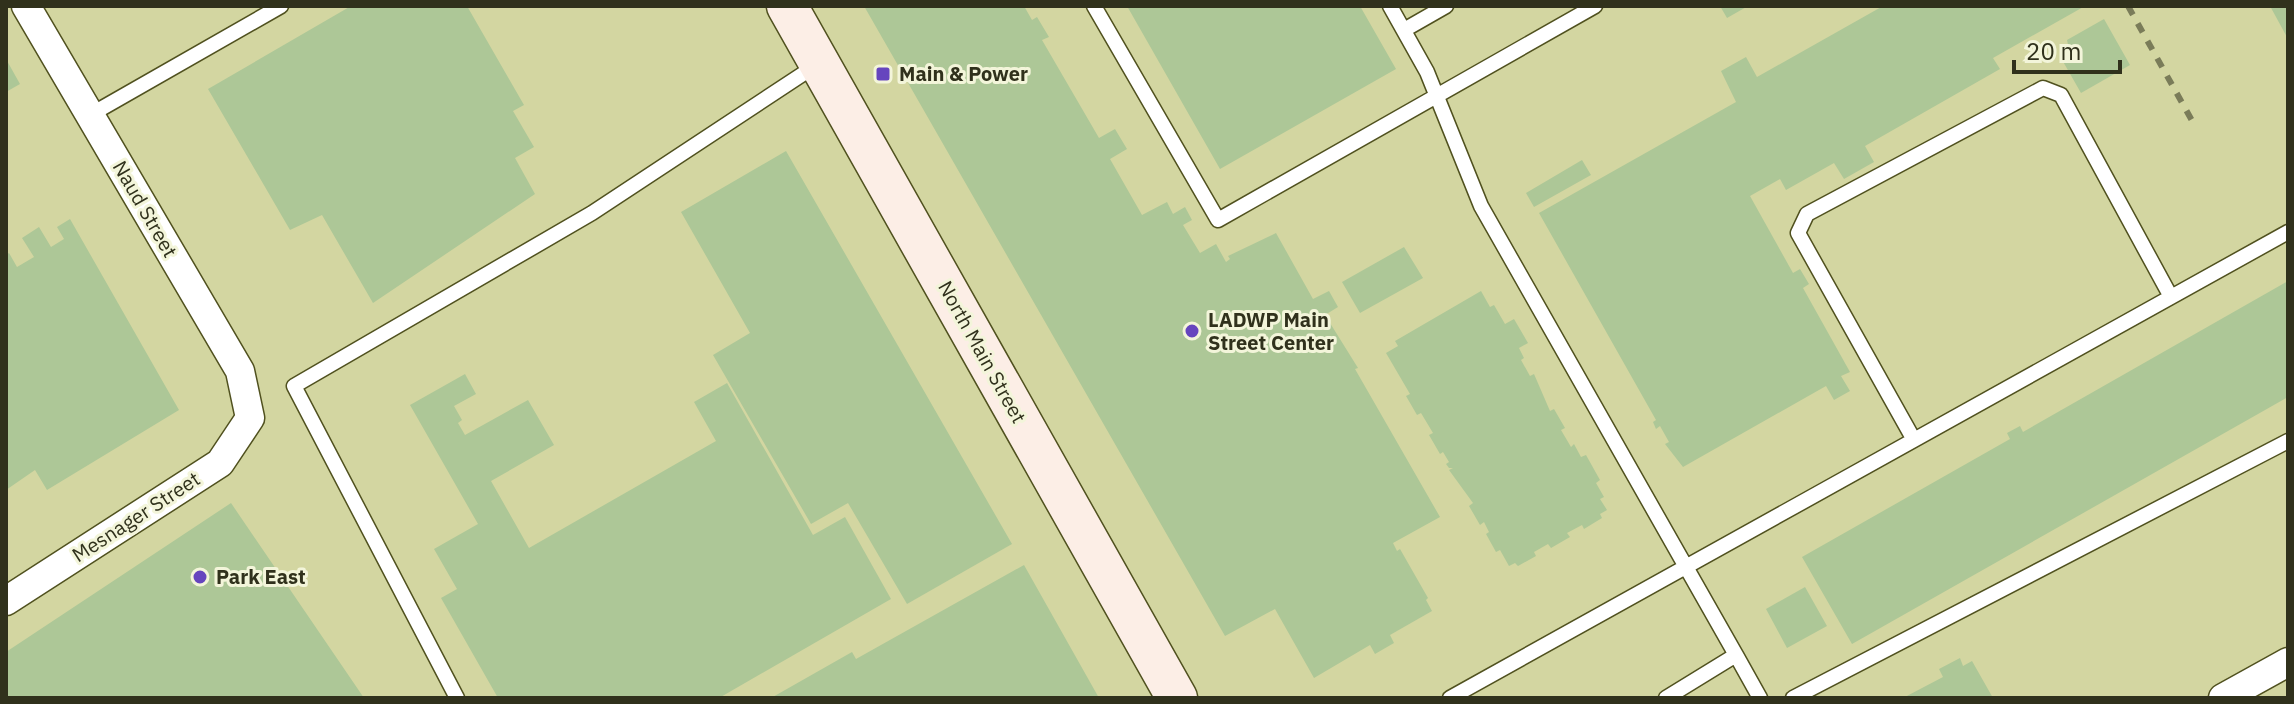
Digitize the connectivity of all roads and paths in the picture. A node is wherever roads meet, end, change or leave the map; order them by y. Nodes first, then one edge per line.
1 (26, 6) edge
2 (281, 6) edge
3 (787, 6) edge
4 (1094, 6) edge
5 (1390, 6) edge
6 (1446, 6) edge
7 (1595, 6) edge
8 (1404, 30) junction
9 (819, 63) junction
10 (1436, 95) junction
11 (90, 115) junction
12 (2288, 232) edge
13 (2171, 297) junction
14 (250, 418) joint
15 (1914, 440) junction
16 (2288, 441) edge
17 (1687, 566) junction
18 (6, 601) edge
19 (1736, 655) junction
20 (2288, 662) edge
21 (457, 698) edge
22 (1177, 698) edge
23 (1450, 698) edge
24 (1666, 698) edge
25 (1760, 698) edge
26 (1793, 698) edge
27 (2223, 698) edge

1 - 11 street, Naud Street
2 - 11 lane
3 - 9 main road, North Main Street
4 - 10 lane
5 - 8 lane
6 - 8 lane
7 - 10 lane
8 - 10 lane
9 - 21 lane
9 - 22 main road, North Main Street
10 - 17 lane
11 - 14 street, Naud Street
12 - 13 lane
13 - 15 lane
13 - 15 lane
14 - 18 street, Mesnager Street
15 - 17 lane
16 - 26 lane
17 - 19 lane
17 - 23 lane
19 - 24 lane
19 - 25 lane
20 - 27 street

